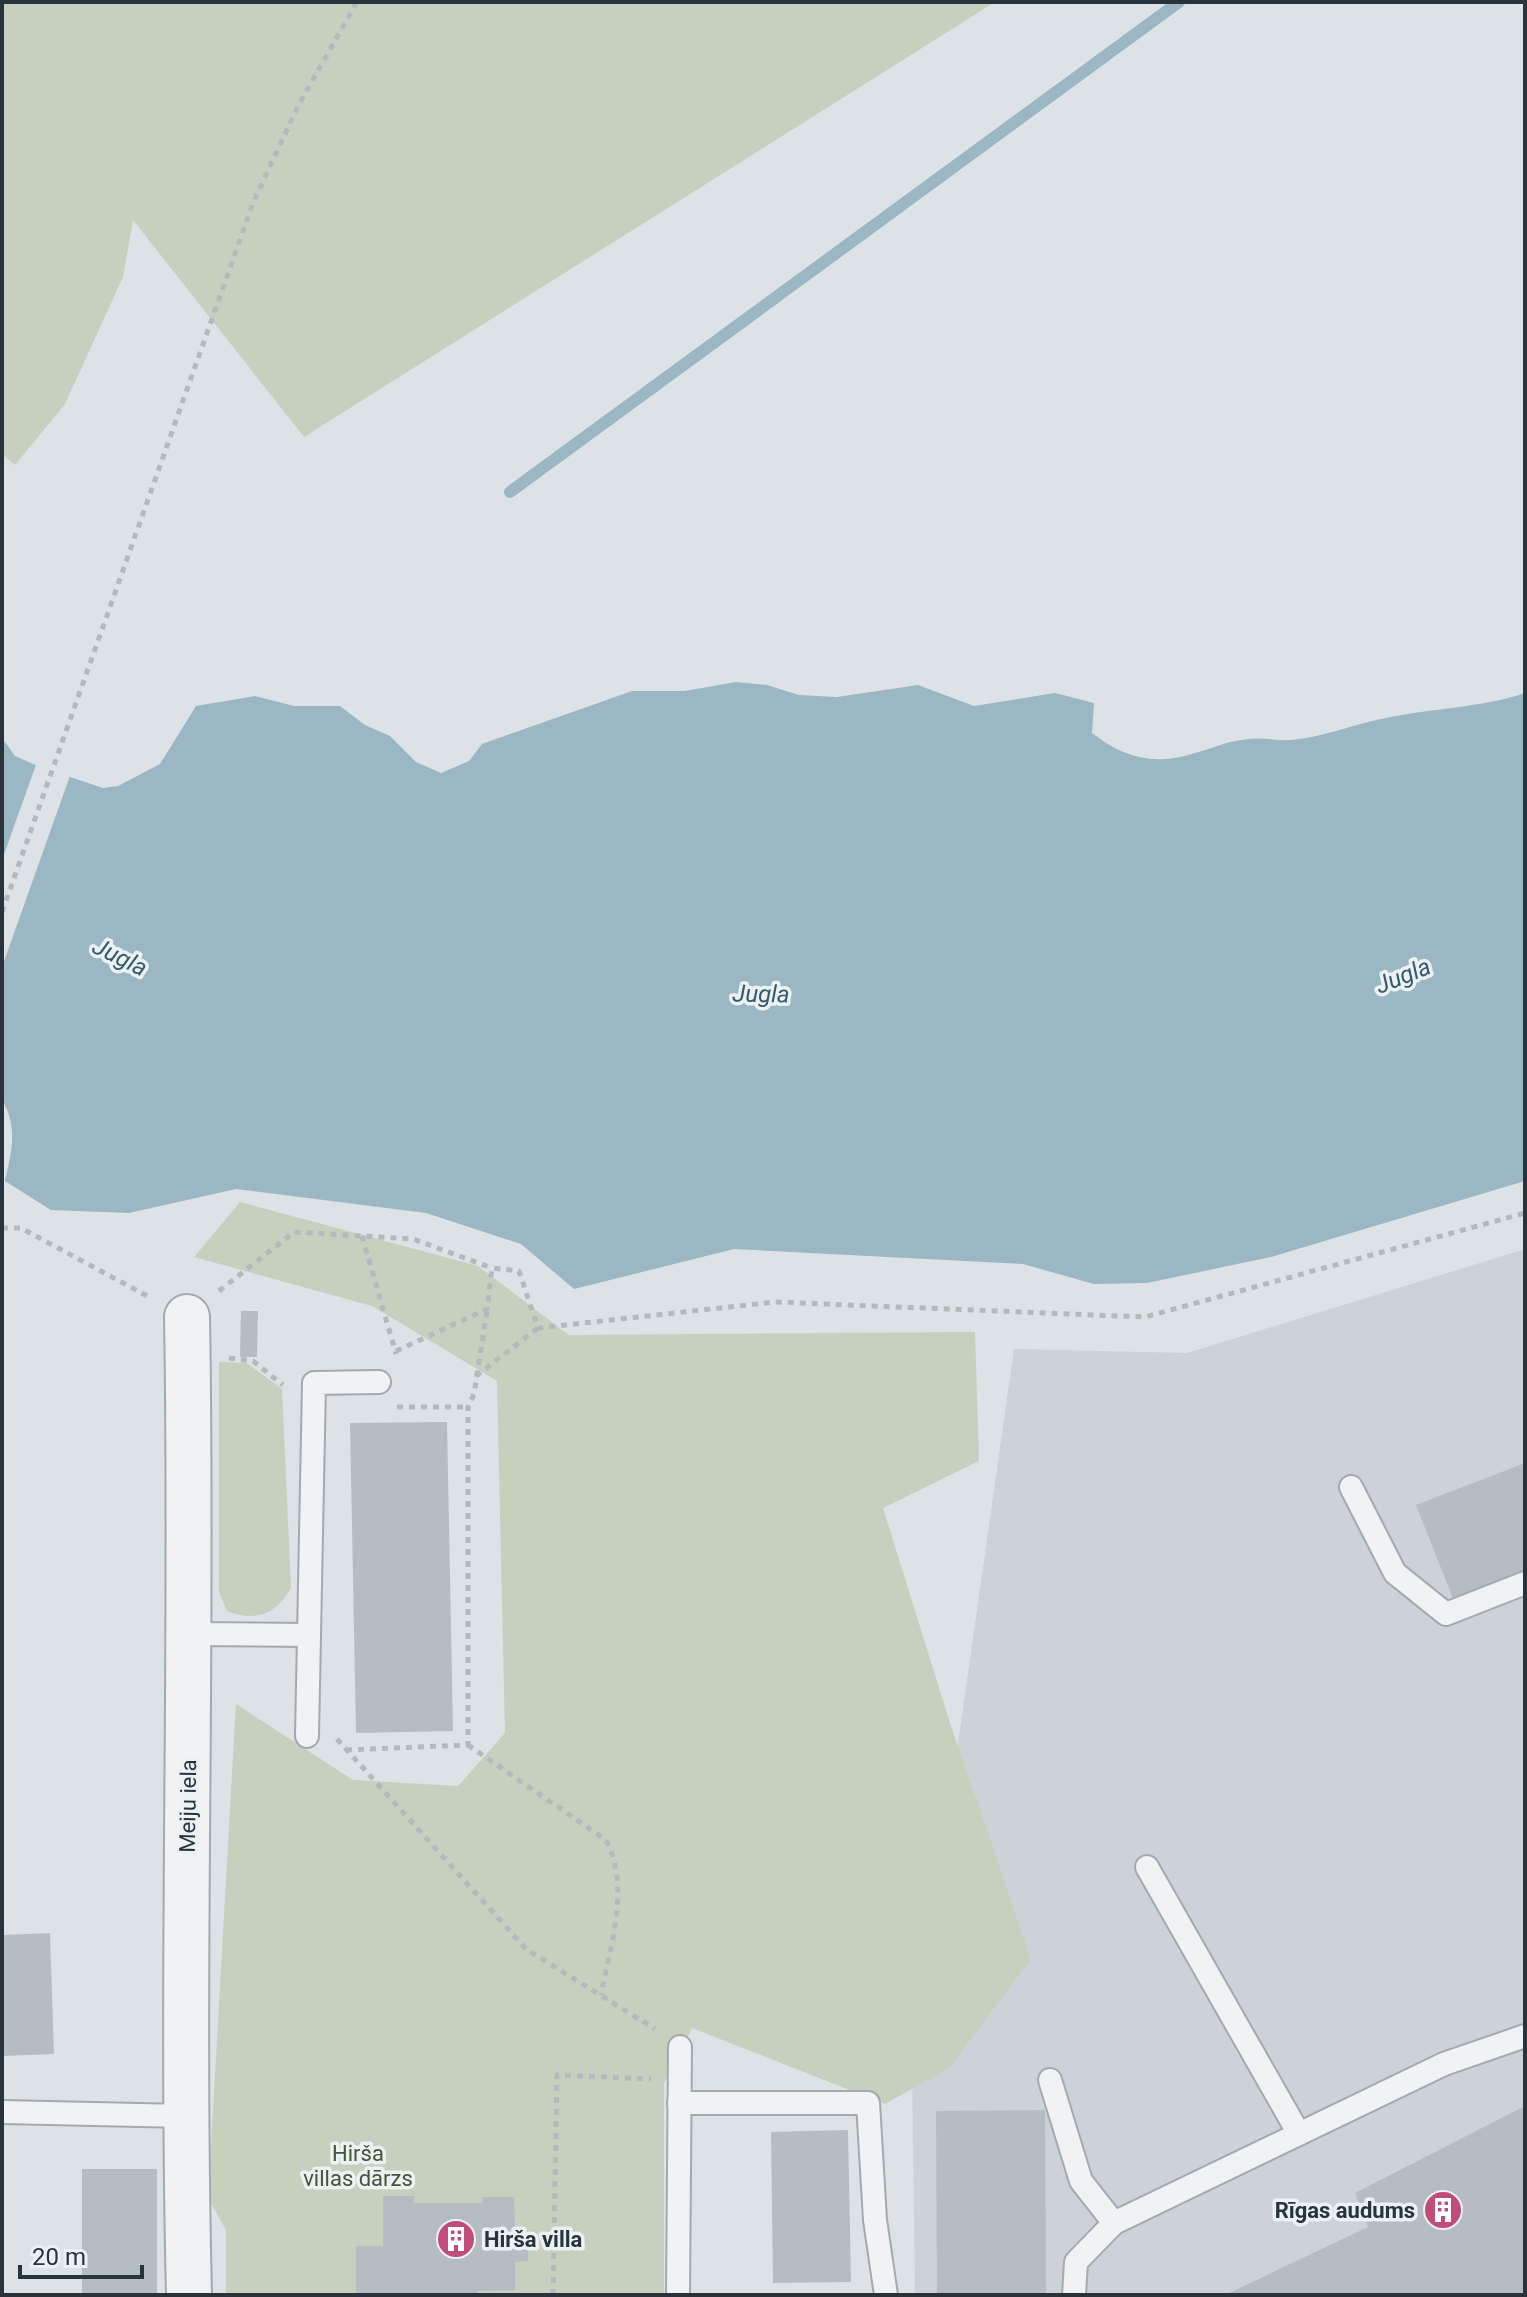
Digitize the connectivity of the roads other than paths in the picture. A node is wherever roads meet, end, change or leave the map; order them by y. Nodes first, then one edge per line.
1 (187, 1317) road end
2 (390, 1381) road end
3 (1351, 1487) dead end
4 (1525, 1583) edge
5 (191, 1634) junction
6 (309, 1635) junction
7 (307, 1736) dead end
8 (1147, 1867) dead end
9 (1525, 2036) edge
10 (680, 2047) road end
11 (1050, 2080) dead end
12 (679, 2103) junction
13 (2, 2112) edge
14 (185, 2116) junction
15 (1299, 2134) junction
16 (1114, 2223) junction
17 (189, 2295) edge
18 (678, 2295) edge
19 (886, 2295) edge
20 (1074, 2295) edge

1 - 5 street, Meiju iela
2 - 6 lane
3 - 4 lane
5 - 6 lane
5 - 14 street, Meiju iela
6 - 7 lane
8 - 15 lane
9 - 15 lane
10 - 12 lane
11 - 16 lane
12 - 18 lane
12 - 19 lane
13 - 14 lane
14 - 17 street, Meiju iela
15 - 16 lane
16 - 20 lane

